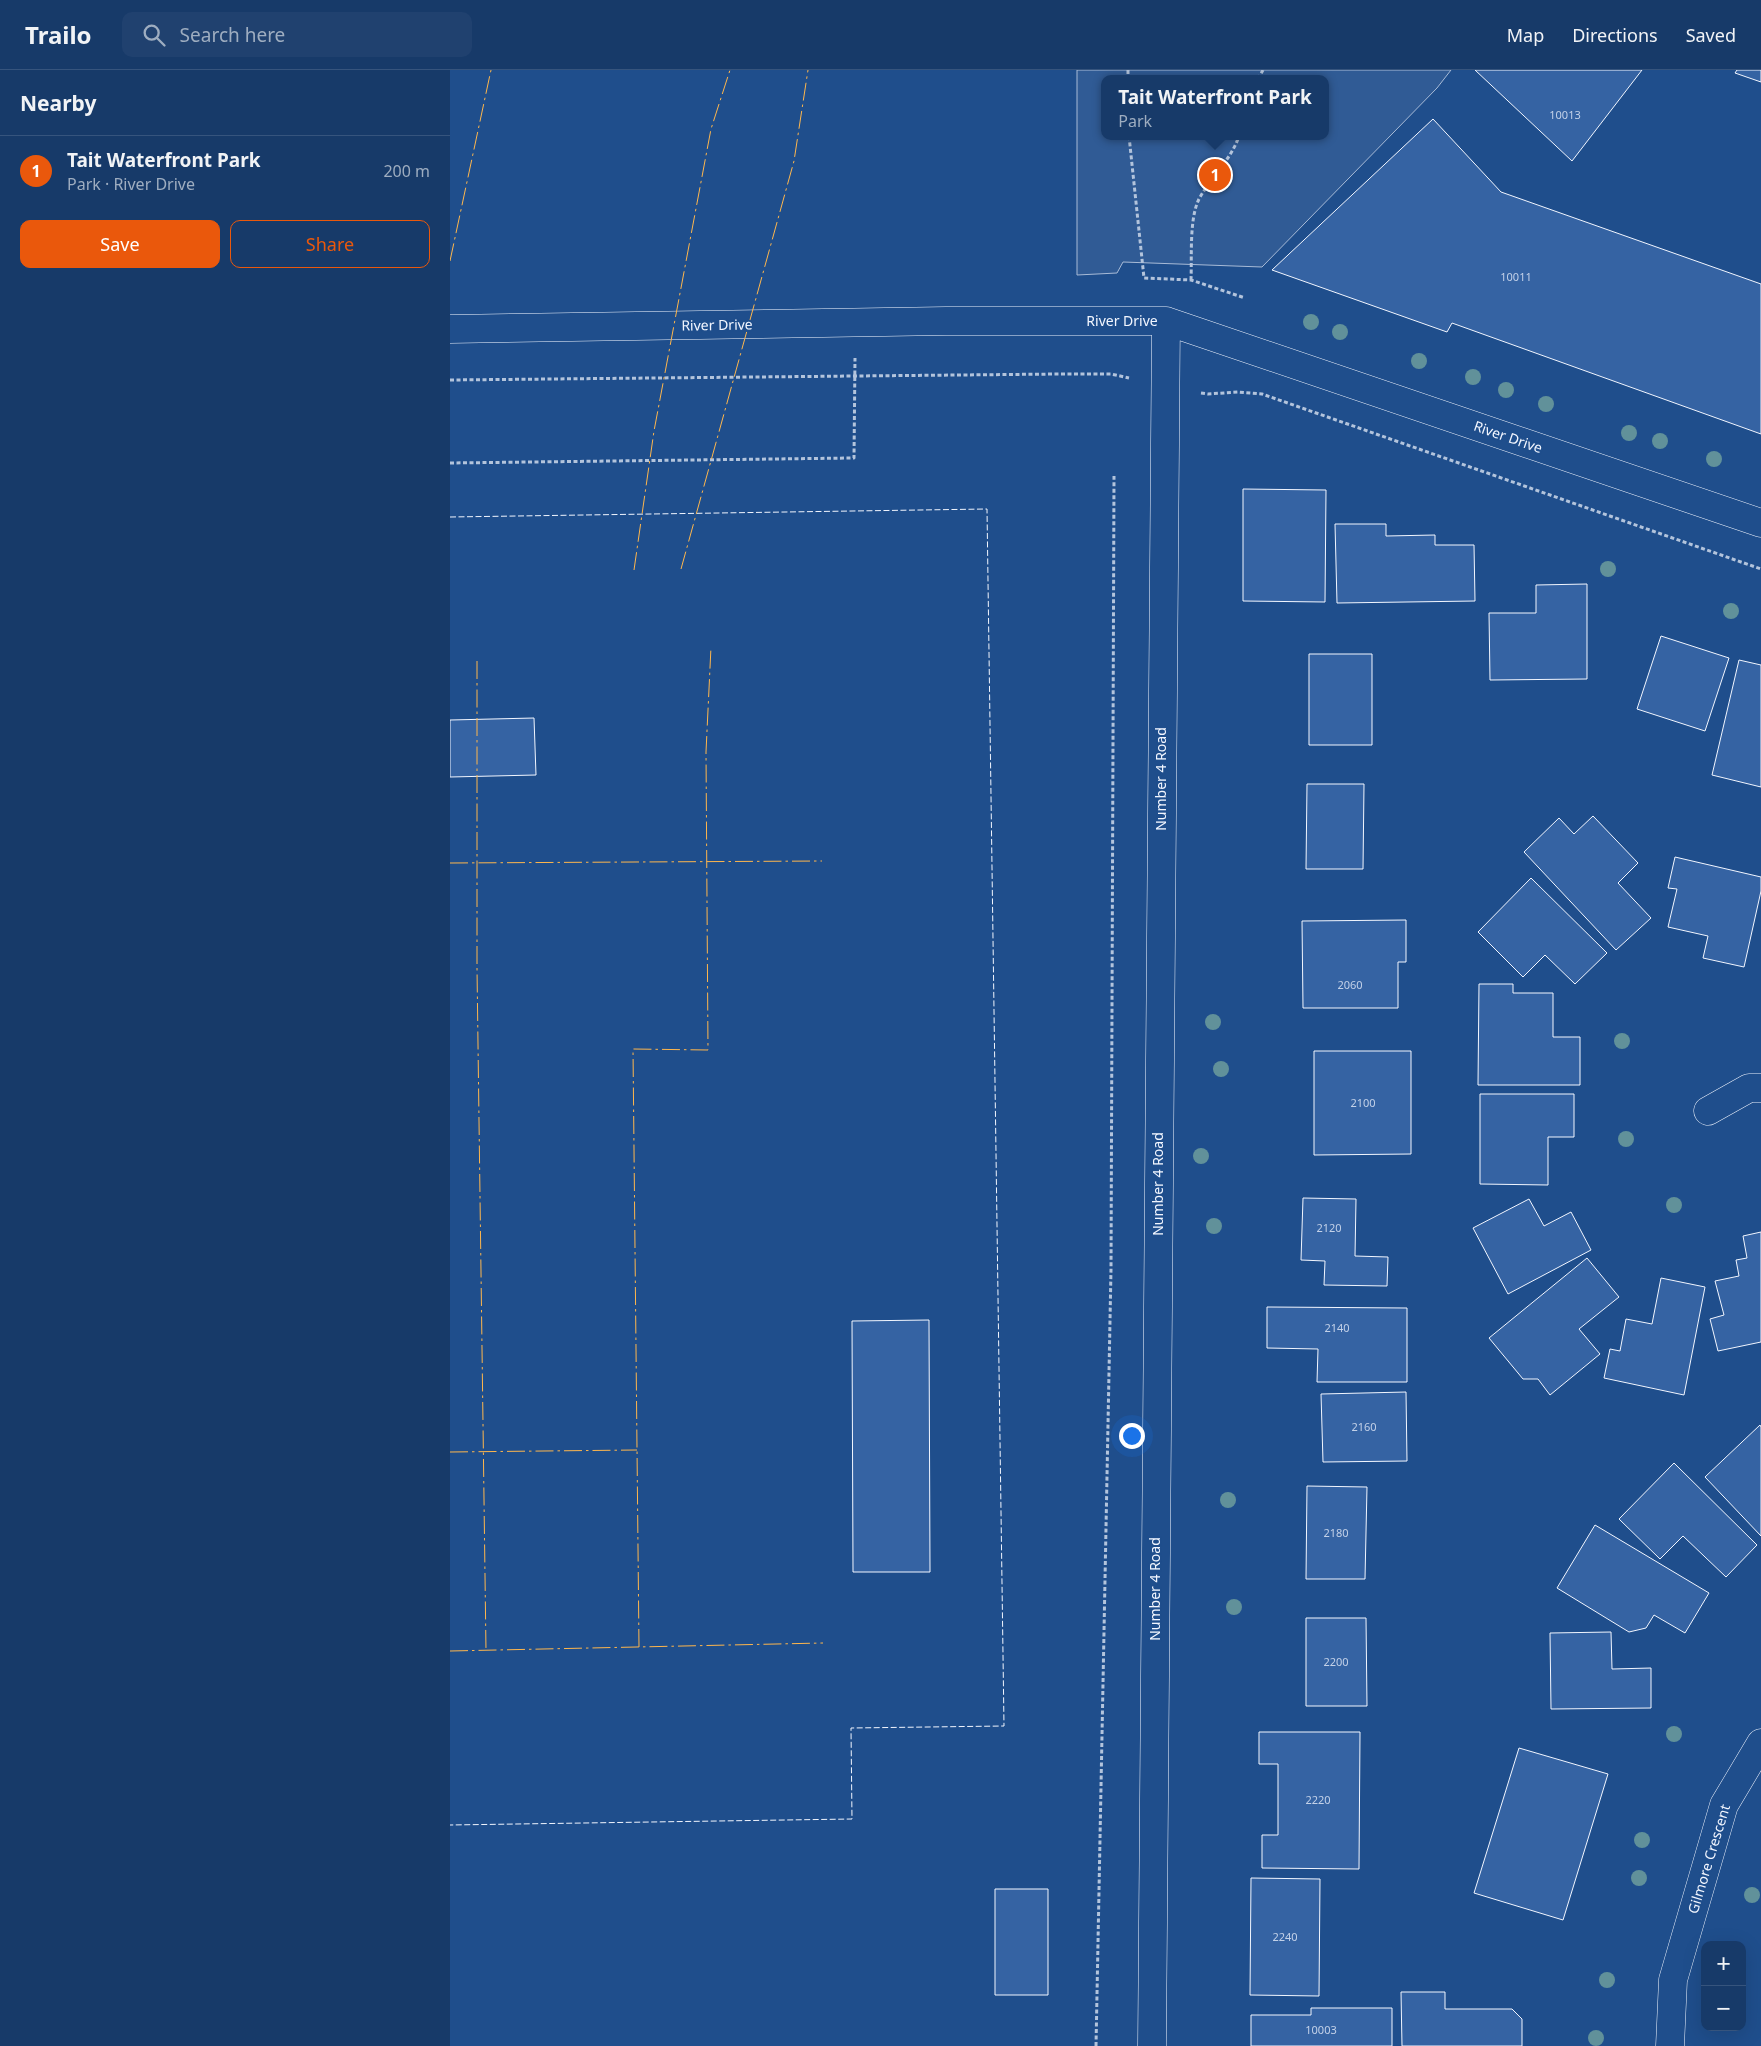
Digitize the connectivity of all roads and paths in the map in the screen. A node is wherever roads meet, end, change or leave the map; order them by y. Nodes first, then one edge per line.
1 (1128, 140) edge
2 (1237, 140) edge
3 (1192, 280) junction
4 (1245, 298) dead end
5 (1166, 321) junction
6 (855, 323) junction
7 (450, 329) edge
8 (1111, 374) dead end
9 (855, 376) junction
10 (450, 380) edge
11 (1208, 394) dead end
12 (450, 463) edge
13 (1114, 476) dead end
14 (1761, 523) edge
15 (1761, 569) edge
16 (1761, 1088) edge
17 (1708, 1111) dead end
18 (1761, 1743) edge
19 (1672, 1980) junction
20 (1096, 2046) edge
21 (1152, 2046) edge
22 (1651, 2046) edge
23 (1670, 2046) edge

1 - 3 path
2 - 3 path
3 - 4 path
5 - 6 street, River Drive
5 - 14 street, River Drive
5 - 21 street, Number 4 Road
6 - 7 street, River Drive
6 - 9 path
8 - 9 path
9 - 10 path
9 - 12 path
11 - 15 path
13 - 20 path
16 - 17 street
18 - 19 street, Gilmore Crescent
19 - 22 street, Gilmore Crescent
19 - 23 street, Gilmore Crescent

